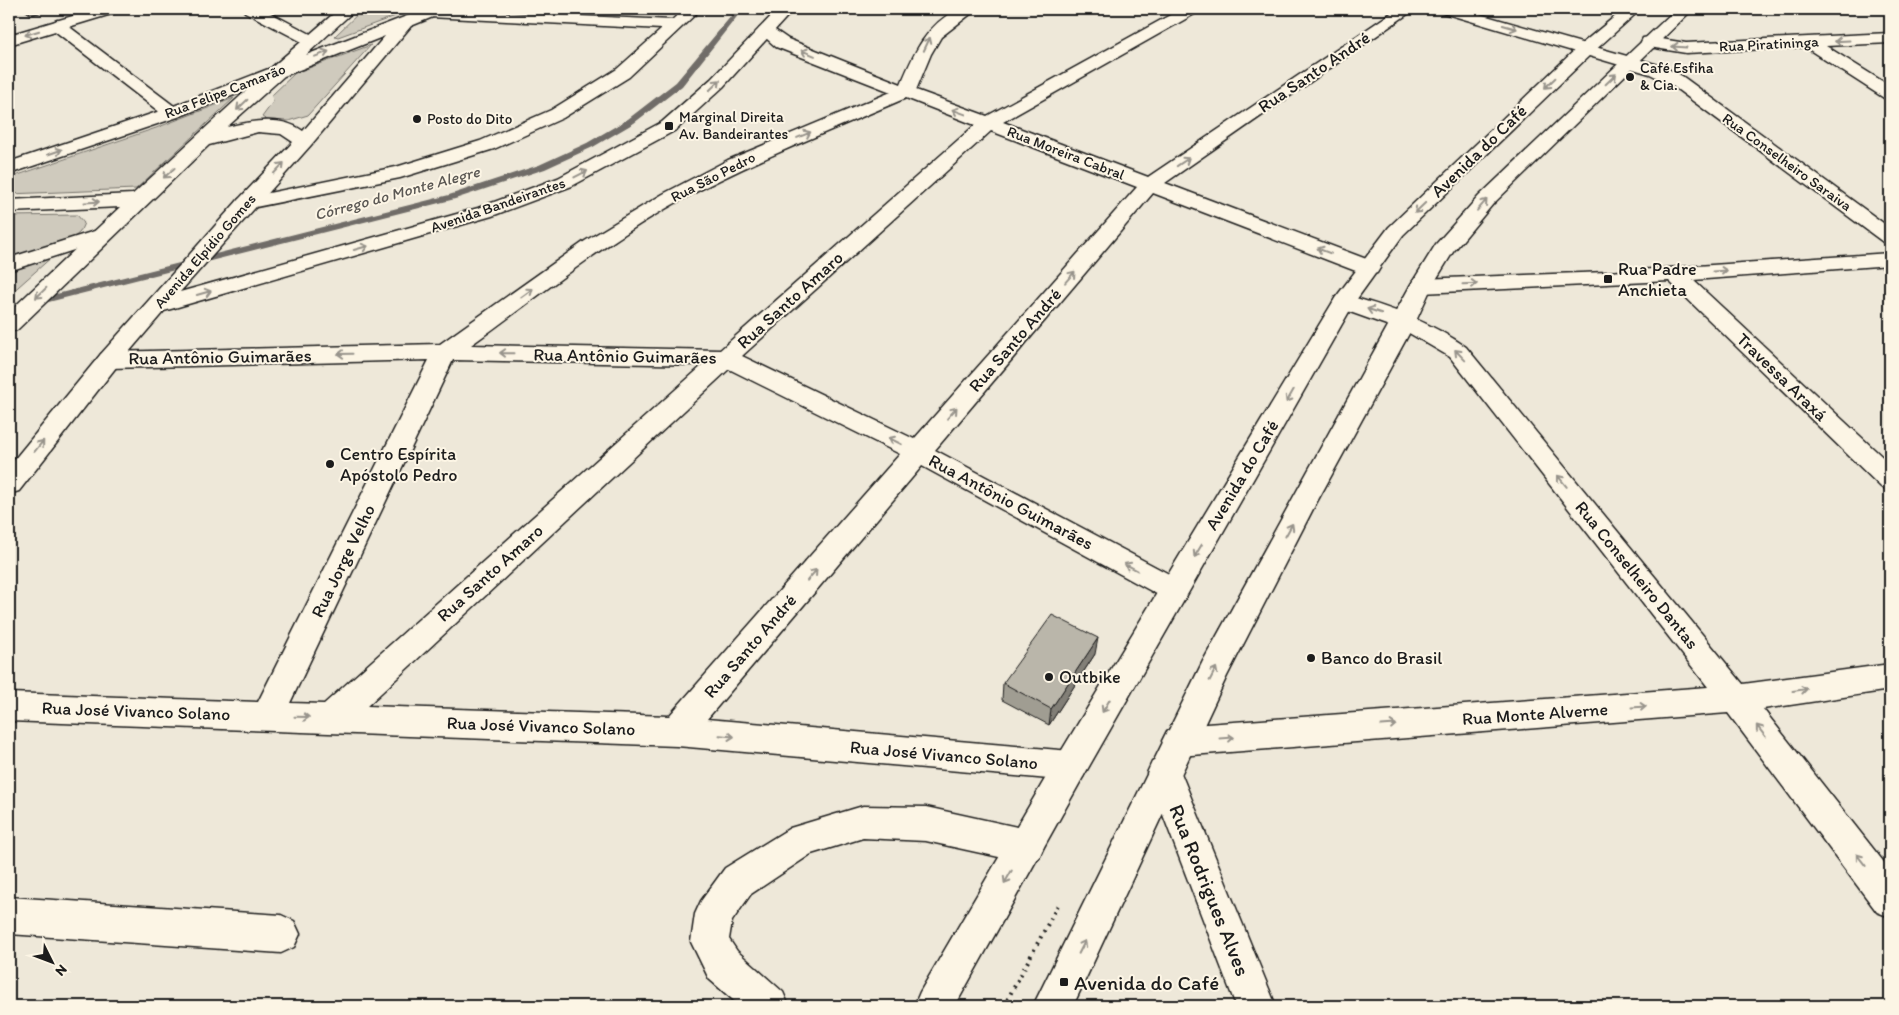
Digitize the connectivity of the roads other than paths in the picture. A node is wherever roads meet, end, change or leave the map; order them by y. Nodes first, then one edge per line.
1 (112, 9) edge
2 (252, 9) edge
3 (348, 9) edge
4 (690, 9) edge
5 (786, 9) edge
6 (969, 9) edge
7 (1192, 9) edge
8 (1407, 9) edge
9 (1446, 9) edge
10 (1633, 9) edge
11 (1685, 9) edge
12 (434, 10) edge
13 (406, 22) junction
14 (57, 25) junction
15 (676, 25) junction
16 (766, 31) junction
17 (1890, 38) edge
18 (9, 40) edge
19 (312, 41) junction
20 (1649, 42) junction
21 (1808, 42) junction
22 (1585, 50) junction
23 (1628, 62) junction
24 (277, 72) junction
25 (906, 92) junction
26 (1890, 94) edge
27 (172, 112) junction
28 (988, 123) junction
29 (205, 140) junction
30 (304, 141) junction
31 (9, 168) edge
32 (1149, 185) junction
33 (138, 200) junction
34 (246, 203) junction
35 (9, 206) edge
36 (101, 235) junction
37 (1890, 238) edge
38 (1890, 259) edge
39 (9, 266) edge
40 (1369, 268) junction
41 (1674, 274) junction
42 (1421, 286) junction
43 (1344, 302) junction
44 (157, 306) junction
45 (1404, 321) junction
46 (9, 325) edge
47 (445, 352) junction
48 (726, 358) junction
49 (109, 360) junction
50 (918, 452) junction
51 (1890, 480) edge
52 (9, 484) edge
53 (1174, 590) junction
54 (1890, 677) edge
55 (1736, 699) junction
56 (9, 707) edge
57 (267, 716) junction
58 (332, 717) junction
59 (677, 731) junction
60 (1179, 741) junction
61 (1071, 766) junction
62 (1164, 773) junction
63 (1026, 846) junction
64 (1890, 899) edge
65 (9, 915) edge
66 (281, 934) dead end
67 (769, 1006) edge
68 (934, 1006) edge
69 (1053, 1006) edge
70 (1256, 1006) edge

1 - 14 street
2 - 19 street
3 - 19 street
4 - 15 street
5 - 16 street, Avenida Bandeirantes
25 -> 6 street
7 - 28 street, Rua Santo Amaro
32 -> 8 street, Rua Santo André
9 -> 22 street, Rua Conselheiro Saraiva
10 - 22 street, Avenida do Café
11 - 20 street
12 - 13 street, Rua Felipe Camarão
12 - 15 street
24 -> 13 street, Rua Felipe Camarão
13 - 30 street, Avenida Elpídio Gomes
14 -> 18 street
14 - 27 street
15 - 34 street
25 -> 16 street, Rua Moreira Cabral
44 -> 16 street, Avenida Bandeirantes
17 -> 21 street, Rua Piratininga
19 - 24 street
21 -> 20 street, Rua Piratininga
20 - 23 street
21 - 26 street
22 - 23 street, Rua Conselheiro Saraiva
22 -> 40 street, Avenida do Café
23 - 37 street, Rua Conselheiro Saraiva
42 -> 23 street
24 - 27 street, Rua Felipe Camarão
24 -> 29 street
28 -> 25 street, Rua Moreira Cabral
47 -> 25 street, Rua São Pedro
31 -> 27 street, Rua Felipe Camarão
28 - 32 street, Rua Moreira Cabral
28 - 48 street, Rua Santo Amaro
29 - 30 street
29 -> 33 street
34 -> 30 street, Avenida Elpídio Gomes
40 -> 32 street, Rua Moreira Cabral
50 -> 32 street, Rua Santo André
35 -> 33 street
33 - 36 street
34 - 44 street, Avenida Elpídio Gomes
36 - 39 street
36 -> 46 street
41 -> 38 street
40 - 43 street, Avenida do Café
42 -> 41 street
41 - 51 street, Travessa Araxá
42 - 45 street
45 -> 43 street, Rua Conselheiro Dantas
43 -> 53 street, Avenida do Café
44 - 49 street, Avenida Elpídio Gomes
55 -> 45 street, Rua Conselheiro Dantas
60 -> 45 street
48 -> 47 street, Rua Antônio Guimarães
47 -> 49 street, Rua Antônio Guimarães
47 - 57 street, Rua Jorge Velho
50 -> 48 street, Rua Antônio Guimarães
48 - 58 street, Rua Santo Amaro
52 -> 49 street, Avenida Elpídio Gomes
53 -> 50 street, Rua Antônio Guimarães
59 -> 50 street, Rua Santo André
53 -> 61 street, Avenida do Café
55 -> 54 street, Rua Monte Alverne
60 -> 55 street, Rua Monte Alverne
64 -> 55 street, Rua Conselheiro Dantas
56 - 57 street, Rua José Vivanco Solano
57 -> 58 street, Rua José Vivanco Solano
58 - 59 street, Rua José Vivanco Solano
59 -> 61 street, Rua José Vivanco Solano
60 - 62 street
61 - 63 street, Avenida do Café
69 -> 62 street
62 - 70 street, Rua Rodrigues Alves
63 - 67 street
63 -> 68 street, Avenida do Café
65 - 66 street

